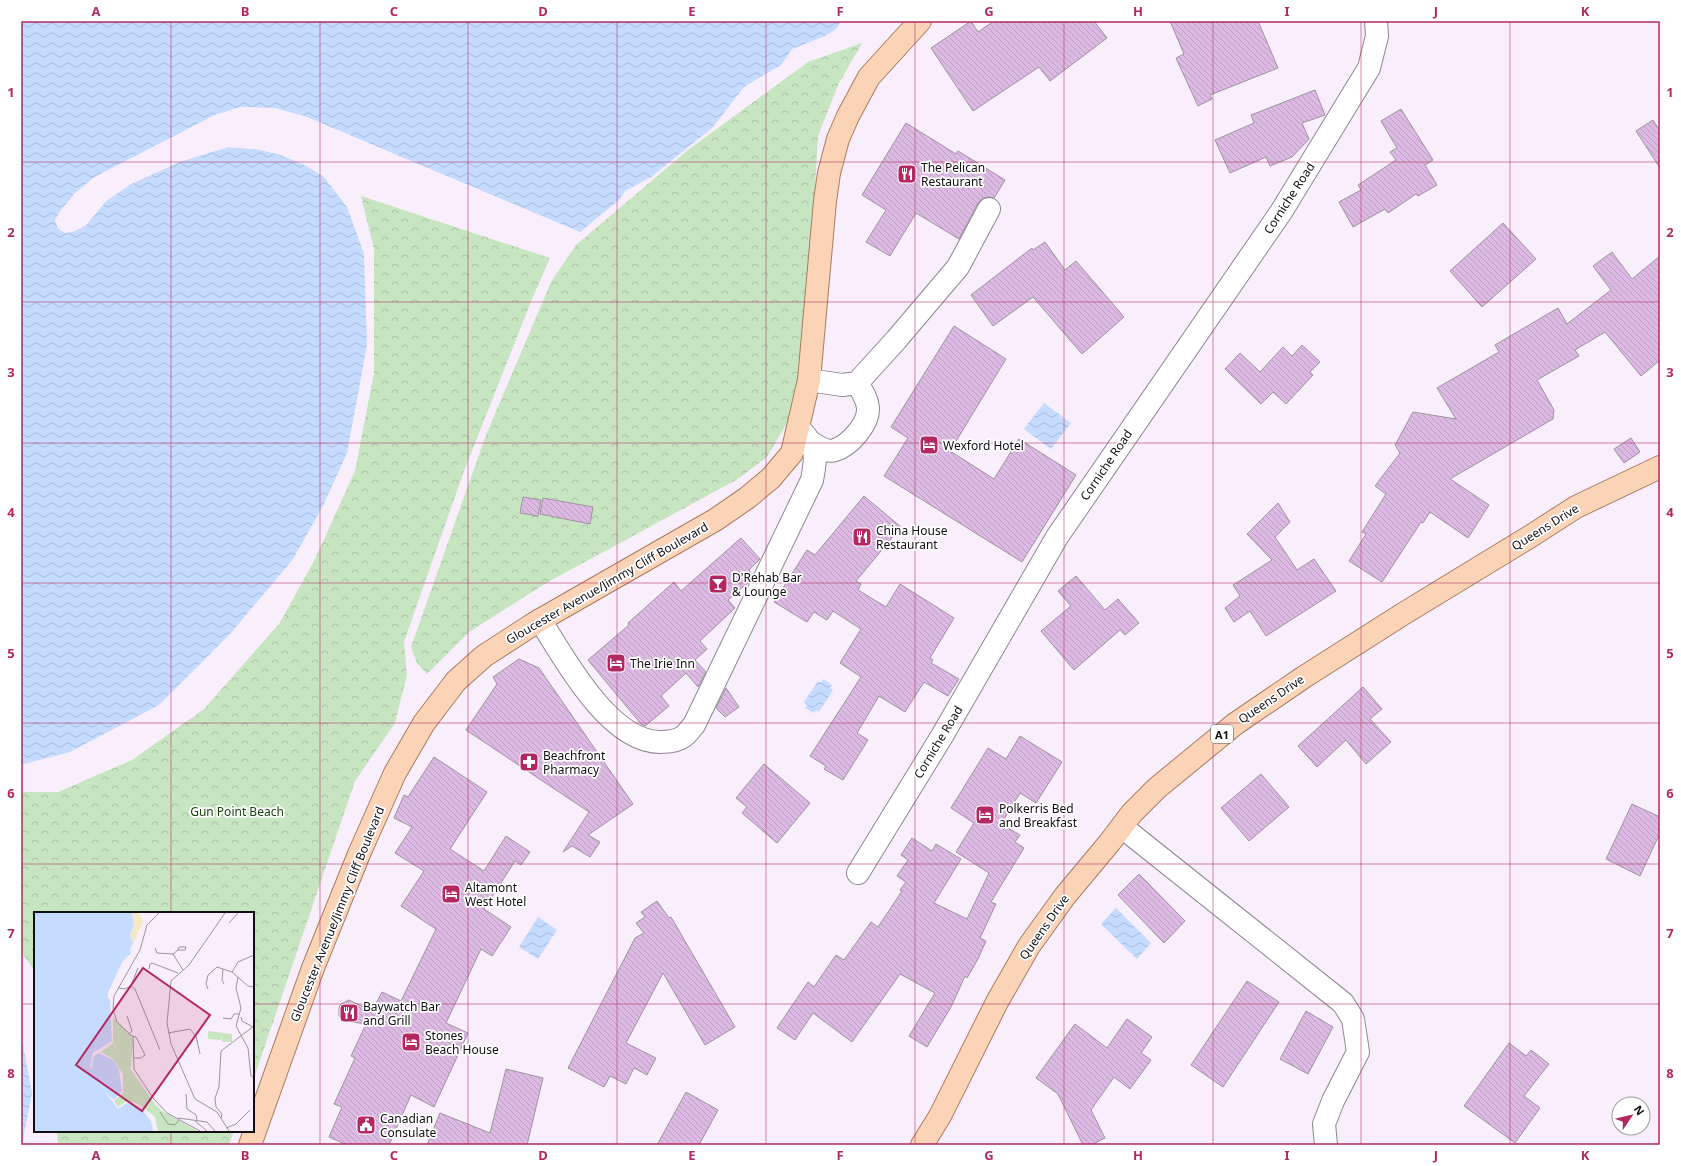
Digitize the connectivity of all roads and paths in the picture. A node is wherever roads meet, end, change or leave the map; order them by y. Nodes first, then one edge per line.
1 (920, 21) edge
2 (1376, 21) edge
3 (989, 208) dead end
4 (809, 380) junction
5 (857, 383) junction
6 (805, 436) junction
7 (1660, 467) edge
8 (540, 620) junction
9 (1122, 827) junction
10 (858, 873) dead end
11 (250, 1145) edge
12 (922, 1145) edge
13 (1326, 1145) edge

1 - 4 main road, Gloucester Avenue/Jimmy Cliff Boulevard
2 - 10 street, Corniche Road
3 - 5 street
4 - 5 street
4 - 6 main road, Gloucester Avenue/Jimmy Cliff Boulevard
5 - 6 street
6 - 8 main road, Gloucester Avenue/Jimmy Cliff Boulevard
6 - 8 street
7 - 9 main road, Queens Drive / A1
8 - 11 main road, Gloucester Avenue/Jimmy Cliff Boulevard
9 - 12 main road, Queens Drive / A1
9 - 13 street

